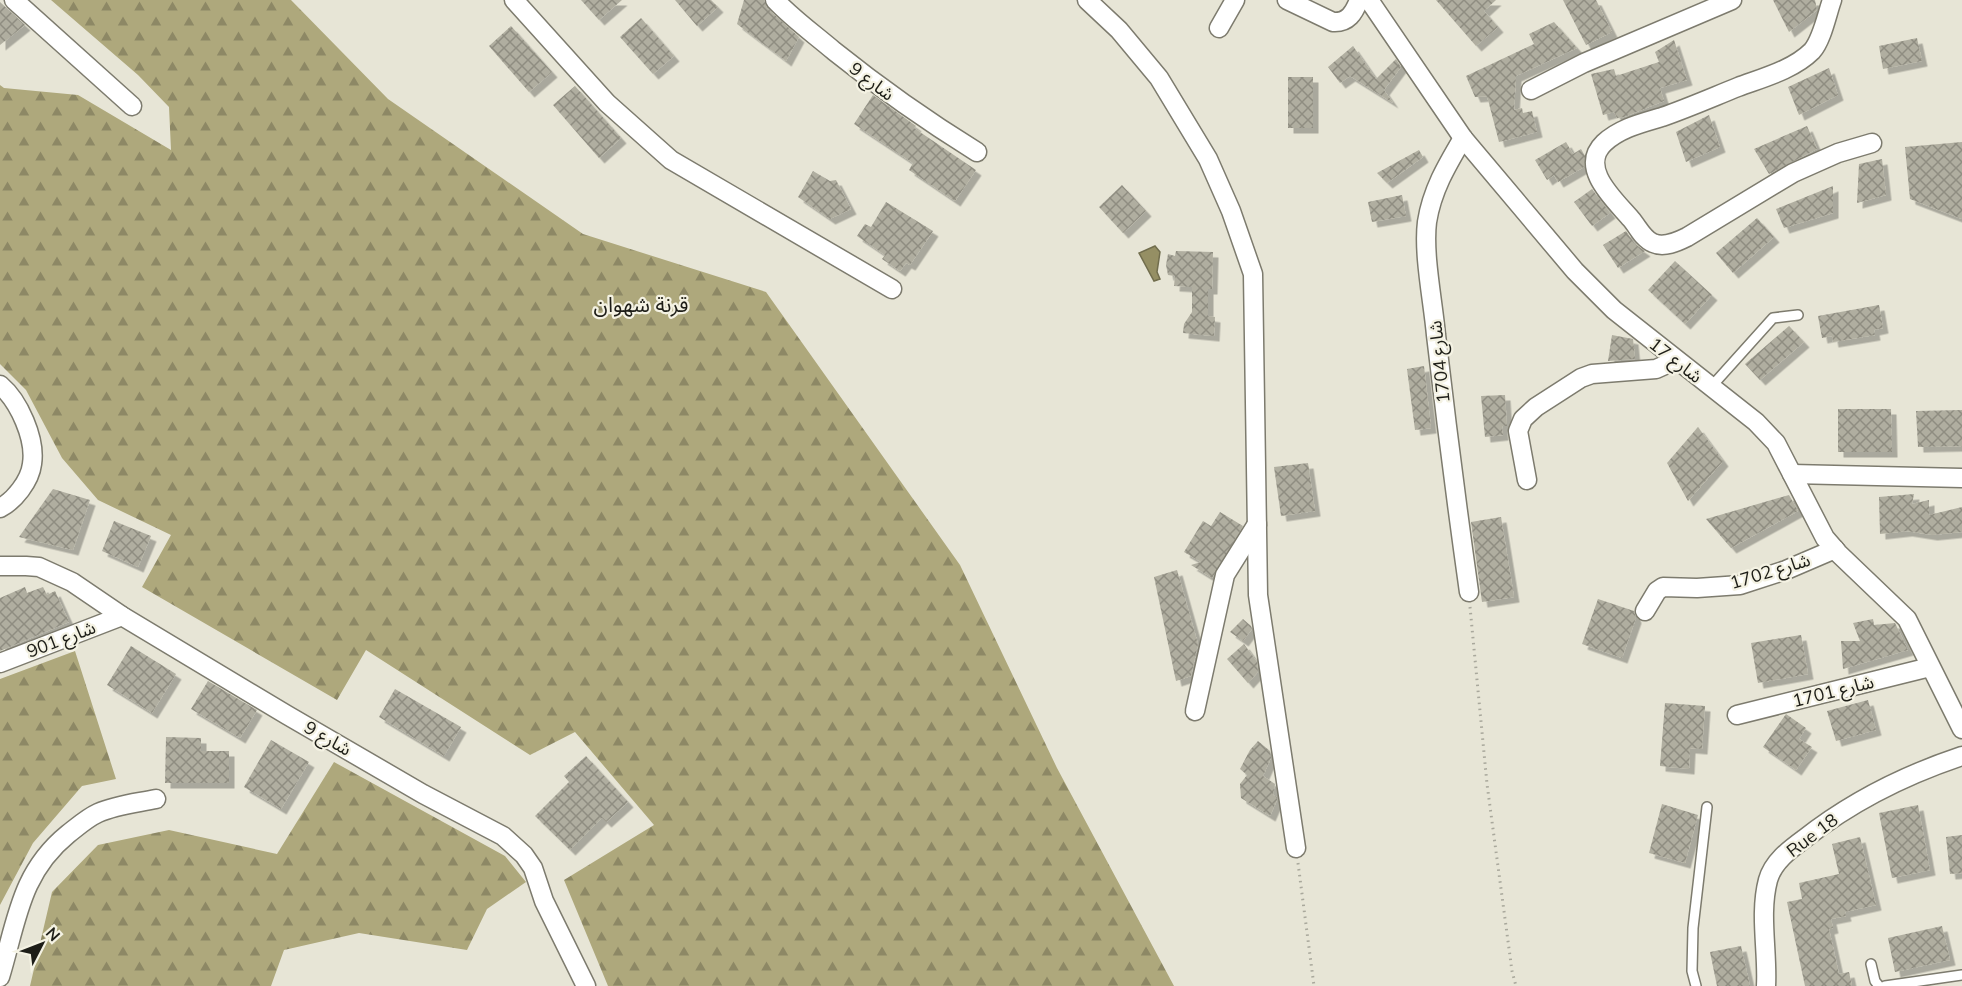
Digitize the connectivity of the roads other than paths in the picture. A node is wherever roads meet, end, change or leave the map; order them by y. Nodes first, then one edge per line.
1 (14, 0) edge
2 (513, 0) edge
3 (775, 0) edge
4 (1087, 0) edge
5 (1235, 0) edge
6 (1287, 0) edge
7 (1359, 0) edge
8 (1369, 0) edge
9 (1732, 0) edge
10 (1832, 0) edge
11 (1219, 28) dead end
12 (1531, 90) dead end
13 (132, 106) dead end
14 (1462, 138) junction
15 (1872, 143) dead end
16 (976, 152) dead end
17 (892, 289) dead end
18 (1798, 315) dead end
19 (1676, 360) junction
20 (0, 385) edge
21 (1711, 387) junction
22 (1792, 474) junction
23 (1962, 478) edge
24 (1527, 480) dead end
25 (0, 508) edge
26 (1257, 524) junction
27 (1835, 549) junction
28 (0, 566) edge
29 (1469, 592) road end
30 (1645, 611) dead end
31 (122, 616) junction
32 (0, 663) edge
33 (1930, 667) junction
34 (1954, 694) edge
35 (1195, 711) dead end
36 (1737, 715) dead end
37 (1962, 729) edge
38 (1962, 756) edge
39 (156, 799) dead end
40 (1707, 807) dead end
41 (1296, 848) road end
42 (1871, 964) dead end
43 (1962, 975) edge
44 (0, 977) edge
45 (586, 986) edge
46 (1696, 986) edge
47 (1767, 986) edge
48 (1879, 986) edge
49 (1885, 986) edge

1 - 13 street
2 - 17 street
3 - 16 street, شارع 9
4 - 26 street
5 - 11 street
6 - 7 street
8 - 14 street, شارع 17
9 - 12 street
10 - 15 street
14 - 19 street, شارع 17
14 - 29 street, شارع 1704
18 - 21 lane
19 - 21 street, شارع 17
19 - 24 street
20 - 25 street
21 - 22 street, شارع 17
22 - 23 street
22 - 27 street, شارع 17
26 - 35 street
26 - 41 street
27 - 30 street, شارع 1702
27 - 33 street, شارع 17
28 - 31 street, شارع 9
31 - 32 street, شارع 901
31 - 45 street, شارع 9
33 - 34 street, شارع 17
33 - 36 street, شارع 1701
34 - 37 street, شارع 17
38 - 47 street, Rue 18
39 - 44 street
40 - 46 lane
42 - 48 lane
43 - 49 lane

